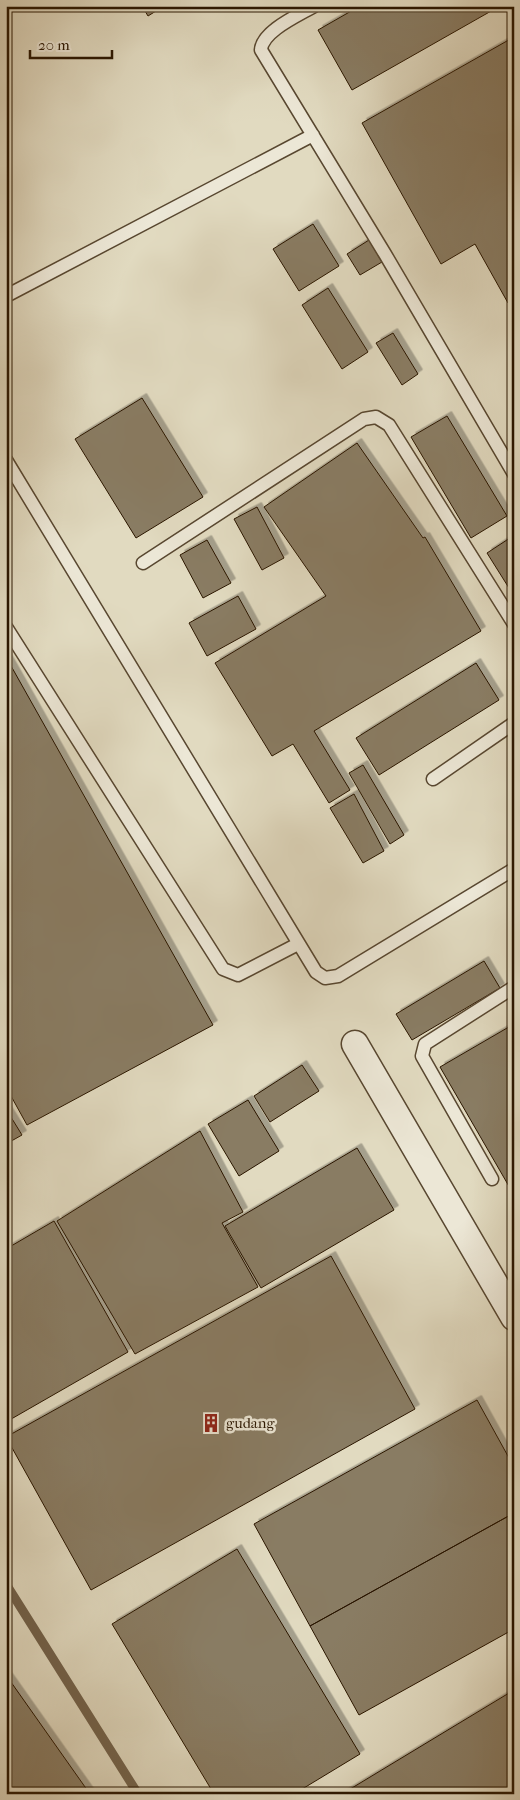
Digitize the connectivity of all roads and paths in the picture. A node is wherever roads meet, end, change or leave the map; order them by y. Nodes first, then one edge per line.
1 (314, 6) edge
2 (313, 135) junction
3 (6, 296) edge
4 (6, 460) edge
5 (514, 474) edge
6 (144, 563) dead end
7 (514, 624) edge
8 (6, 627) edge
9 (514, 723) edge
10 (433, 779) dead end
11 (514, 869) edge
12 (298, 944) junction
13 (514, 987) edge
14 (355, 1044) dead end
15 (492, 1179) dead end
16 (514, 1317) edge

1 - 2 lane
2 - 3 lane
2 - 5 lane
4 - 12 lane
6 - 7 lane
8 - 12 lane
9 - 10 lane
11 - 12 lane
13 - 15 lane
14 - 16 street

